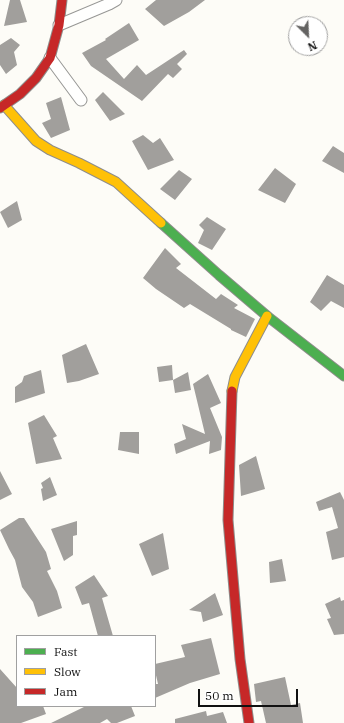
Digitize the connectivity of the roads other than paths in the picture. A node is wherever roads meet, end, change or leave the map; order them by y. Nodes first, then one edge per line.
1 (62, 0) edge
2 (116, 0) edge
3 (59, 24) junction
4 (50, 58) junction
5 (81, 100) dead end
6 (2, 107) edge
7 (267, 316) junction
8 (344, 376) edge
9 (249, 723) edge

1 - 3 street
2 - 3 street
3 - 4 street
4 - 5 street
4 - 6 street
6 - 7 street
7 - 8 street
7 - 9 street

